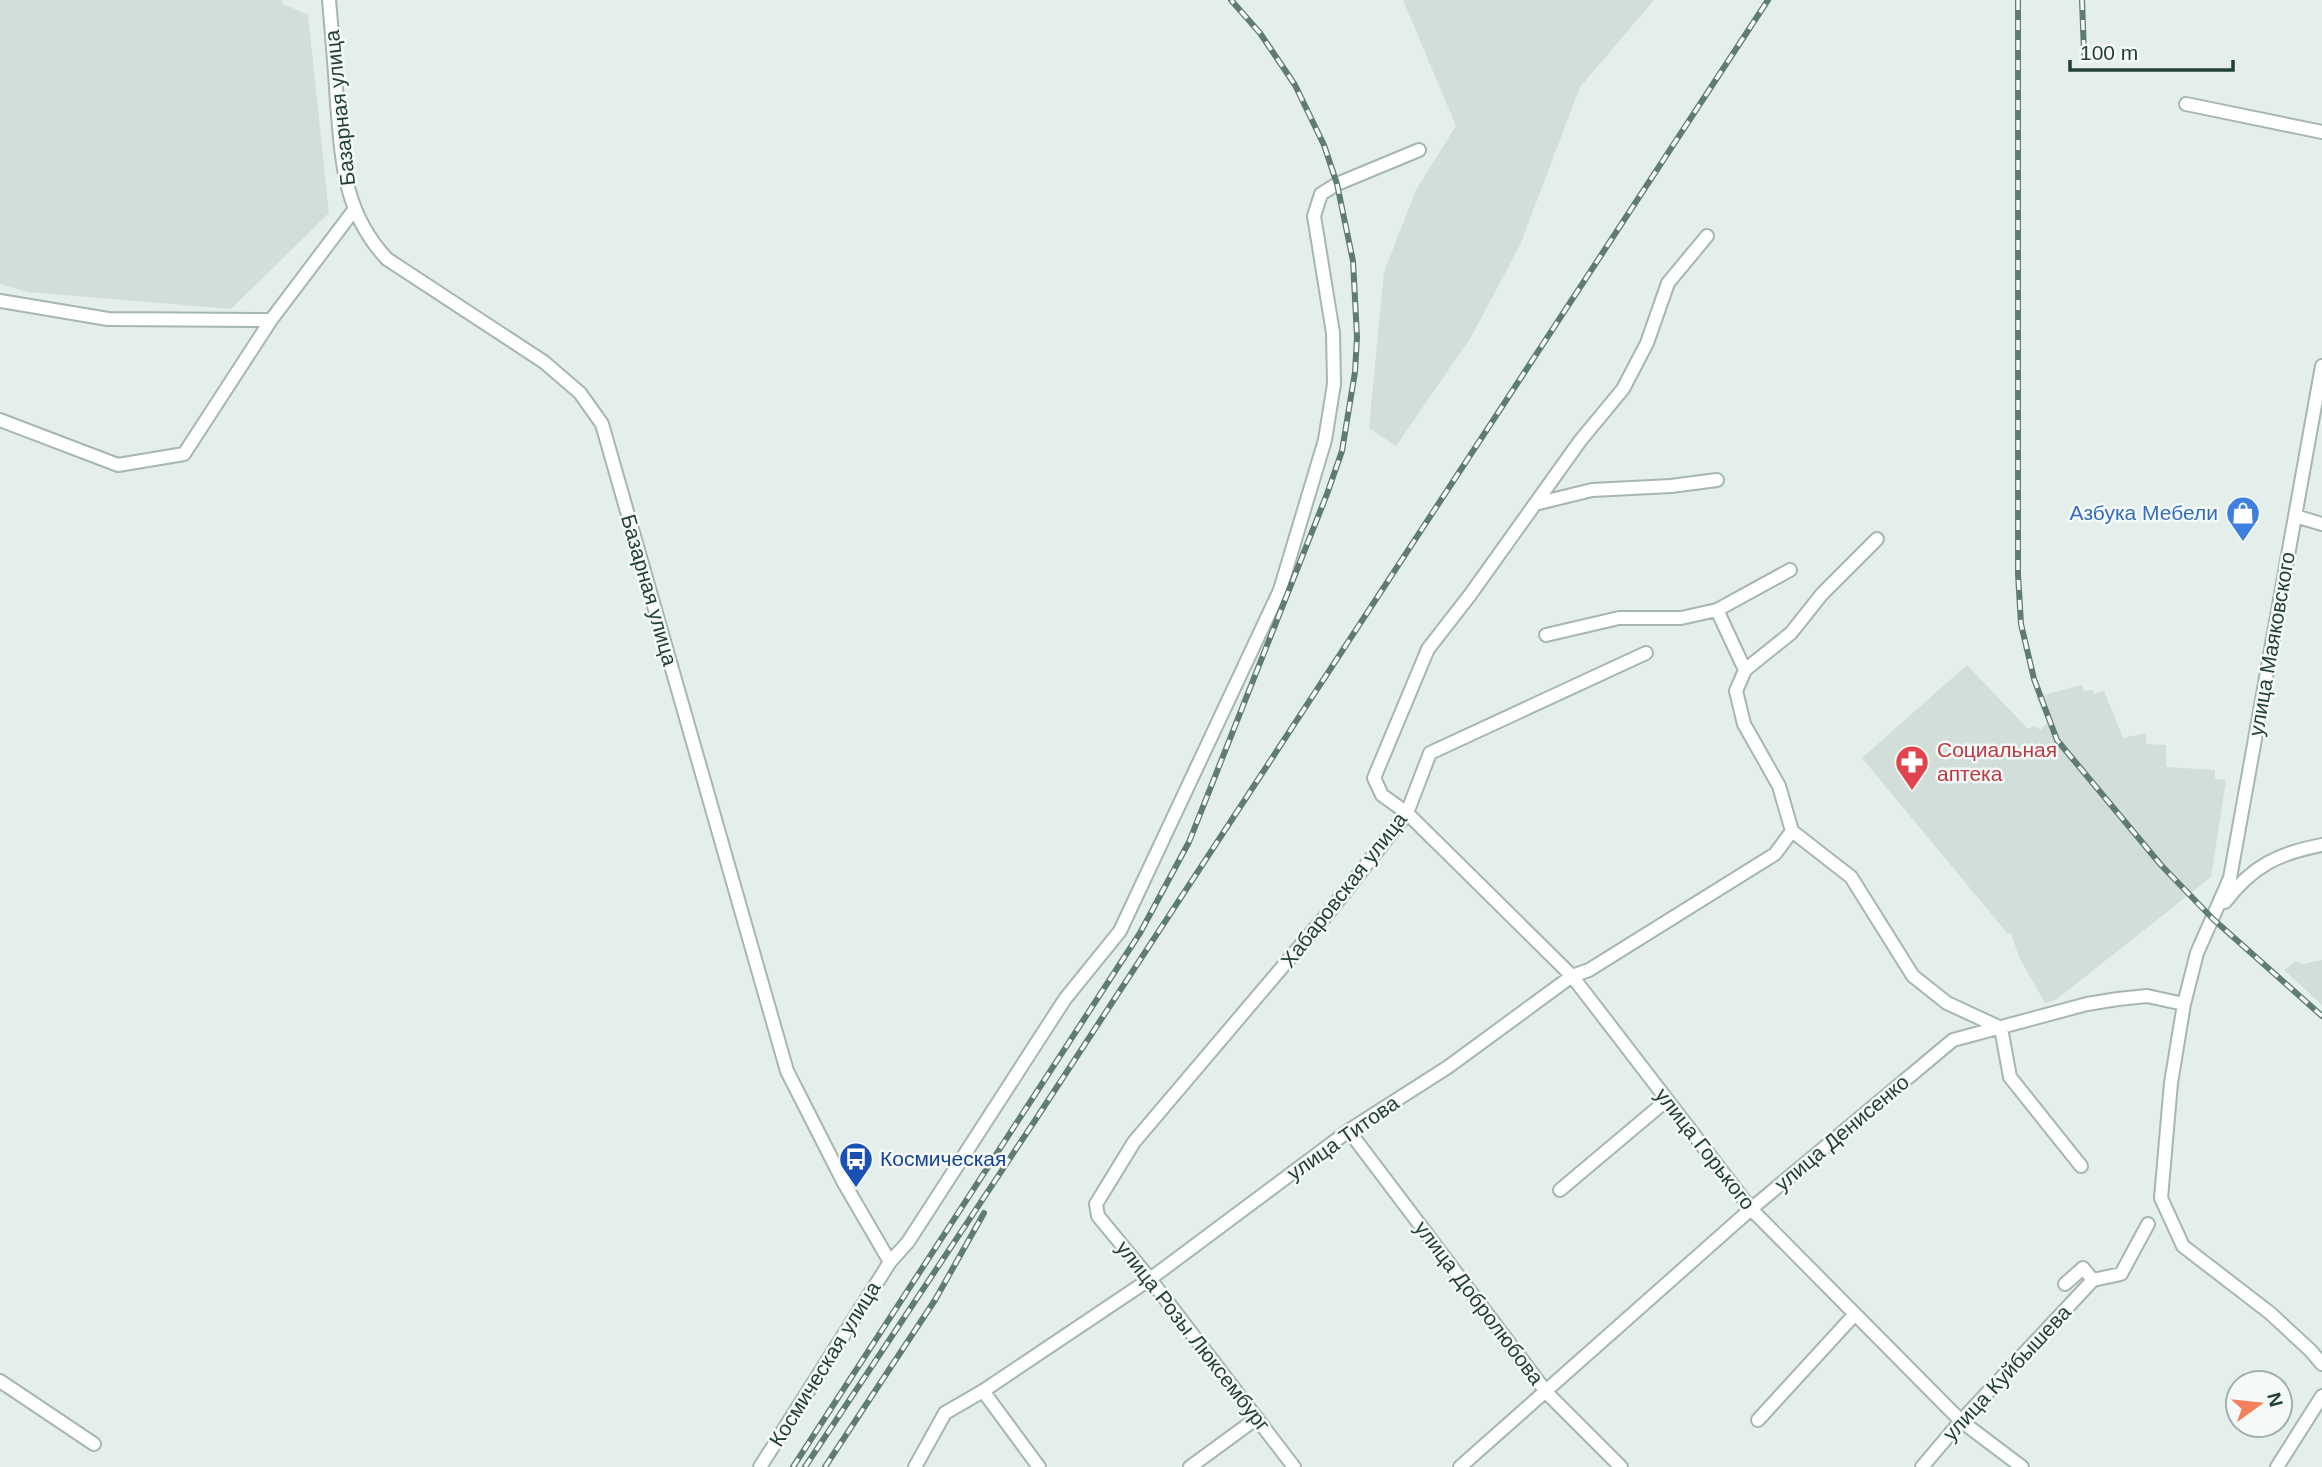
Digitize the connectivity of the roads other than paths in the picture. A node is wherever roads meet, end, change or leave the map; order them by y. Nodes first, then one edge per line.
1 (329, 0) edge
2 (2186, 104) dead end
3 (2322, 132) edge
4 (1419, 150) dead end
5 (354, 210) junction
6 (1707, 236) dead end
7 (0, 301) edge
8 (271, 320) junction
9 (2322, 366) edge
10 (0, 420) edge
11 (1717, 480) dead end
12 (1535, 504) junction
13 (2295, 516) junction
14 (2322, 524) edge
15 (1877, 539) dead end
16 (1790, 570) dead end
17 (1717, 610) junction
18 (1546, 635) dead end
19 (1646, 653) dead end
20 (1745, 670) junction
21 (1407, 813) junction
22 (1792, 831) junction
23 (2322, 845) edge
24 (2213, 919) junction
25 (1572, 976) junction
26 (2183, 1004) junction
27 (2001, 1027) junction
28 (1667, 1100) junction
29 (1351, 1129) junction
30 (2081, 1166) dead end
31 (1560, 1190) dead end
32 (1096, 1204) joint
33 (1751, 1209) junction
34 (2148, 1224) dead end
35 (890, 1262) junction
36 (1150, 1279) junction
37 (2093, 1280) junction
38 (2065, 1284) dead end
39 (1855, 1314) junction
40 (2322, 1364) edge
41 (0, 1381) edge
42 (983, 1391) junction
43 (1547, 1393) junction
44 (2322, 1396) edge
45 (1257, 1418) junction
46 (1758, 1420) dead end
47 (1961, 1421) junction
48 (94, 1444) dead end
49 (760, 1467) edge
50 (915, 1467) edge
51 (1039, 1467) edge
52 (1190, 1467) edge
53 (1294, 1467) edge
54 (1460, 1467) edge
55 (1621, 1467) edge
56 (1922, 1467) edge
57 (2022, 1467) edge
58 (2277, 1467) edge

1 - 5 street, Базарная улица
2 - 3 street
4 - 35 street, Космическая улица
5 - 8 street
5 - 35 street, Базарная улица
6 - 12 street, улица Горького
7 - 8 street
8 - 10 street
9 - 13 street, улица Маяковского
11 - 12 street
12 - 21 street, улица Горького
13 - 14 street
13 - 24 street, улица Маяковского
15 - 20 street
16 - 17 street
17 - 18 street
17 - 20 street
19 - 21 street, Хабаровская улица
20 - 22 street
21 - 25 street, улица Горького
21 - 32 street, Хабаровская улица
22 - 25 street, улица Титова
22 - 27 street
23 - 24 street
24 - 26 street
25 - 28 street, улица Горького
25 - 29 street, улица Титова
26 - 27 street, улица Денисенко
26 - 40 street
27 - 30 street
27 - 33 street, улица Денисенко
28 - 31 street
28 - 33 street, улица Горького
29 - 36 street, улица Титова
29 - 43 street, улица Добролюбова
32 - 36 street, улица Розы Люксембург
33 - 39 street, улица Горького
33 - 43 street, улица Денисенко
34 - 37 street, улица Куйбышева
35 - 49 street, Космическая улица
36 - 42 street, улица Титова
36 - 45 street, улица Розы Люксембург
37 - 38 street, улица Куйбышева
37 - 47 street, улица Куйбышева
39 - 46 street
39 - 47 street, улица Горького
41 - 48 street
42 - 50 street, улица Титова
42 - 51 street
43 - 54 street, улица Денисенко
43 - 55 street, улица Добролюбова
44 - 58 street
45 - 52 street
45 - 53 street, улица Розы Люксембург
47 - 56 street, улица Куйбышева
47 - 57 street, улица Горького

